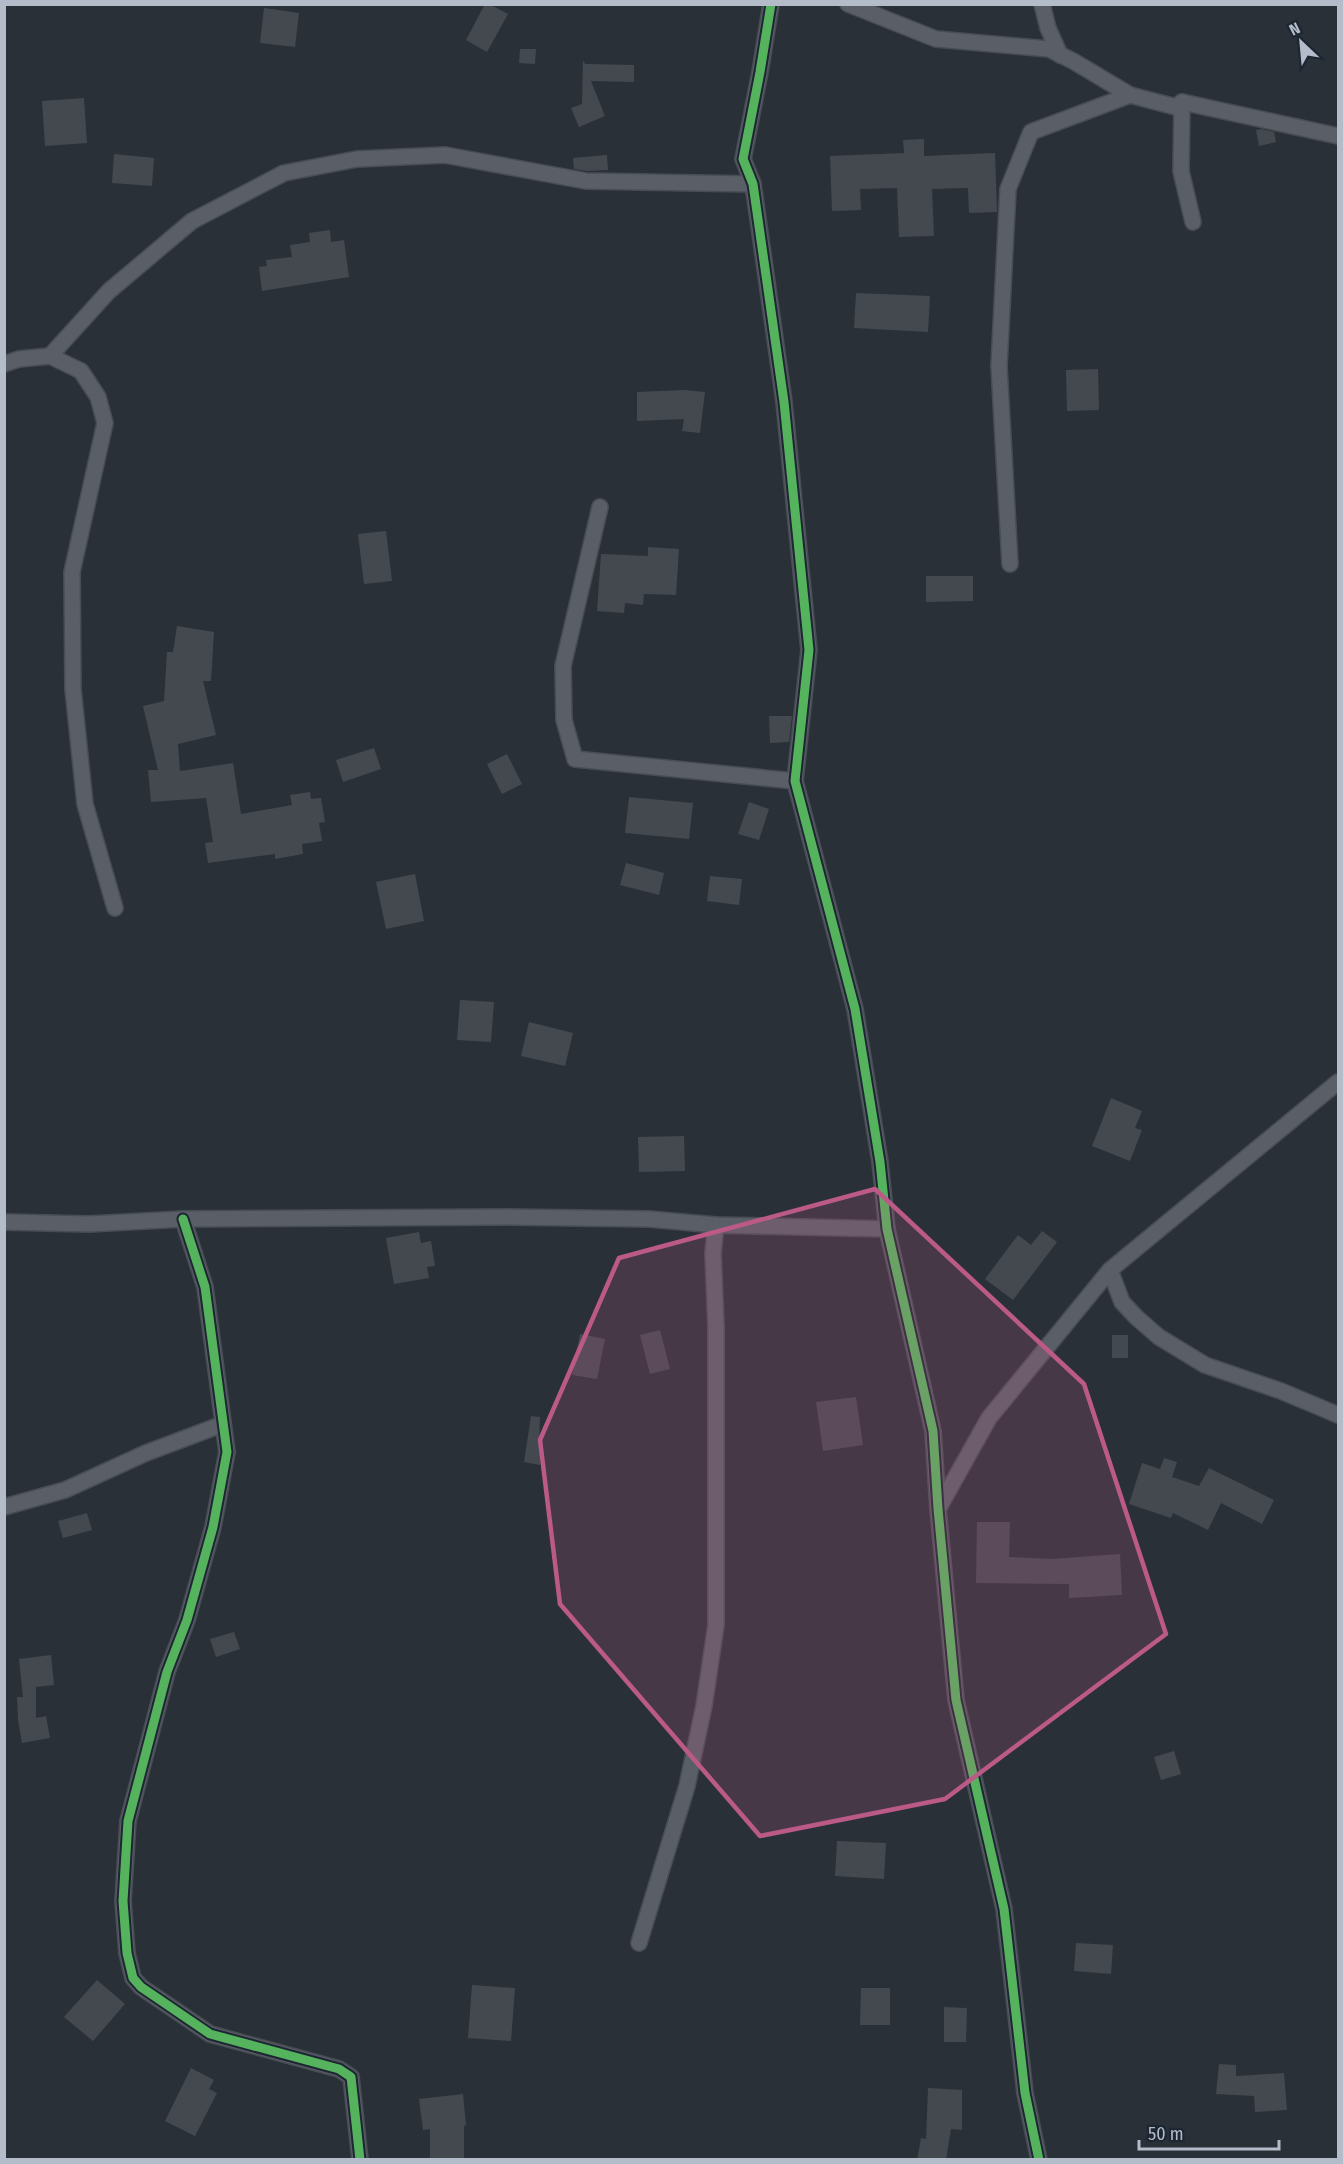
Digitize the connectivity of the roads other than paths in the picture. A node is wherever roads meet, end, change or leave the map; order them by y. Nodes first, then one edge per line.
1 (771, 4) edge
2 (848, 4) edge
3 (1042, 4) edge
4 (1060, 54) junction
5 (1130, 94) junction
6 (1182, 102) junction
7 (1338, 136) edge
8 (753, 184) junction
9 (1193, 222) dead end
10 (50, 356) junction
11 (4, 364) edge
12 (600, 507) dead end
13 (1010, 564) dead end
14 (795, 782) junction
15 (115, 908) dead end
16 (1338, 1082) edge
17 (183, 1219) junction
18 (4, 1222) edge
19 (716, 1225) junction
20 (887, 1229) junction
21 (1110, 1270) junction
22 (1338, 1415) edge
23 (223, 1424) junction
24 (4, 1507) edge
25 (938, 1509) junction
26 (639, 1943) dead end
27 (360, 2160) edge
28 (1039, 2160) edge

1 - 8 street
2 - 4 street
3 - 4 street
4 - 5 street
5 - 6 street
5 - 13 street
6 - 7 street
6 - 9 street
8 - 10 street
8 - 14 street
10 - 11 street
10 - 15 street
12 - 14 street
14 - 20 street
16 - 21 street
17 - 18 street
17 - 19 street
17 - 23 street
19 - 20 street
19 - 26 street
20 - 25 street
21 - 22 street
21 - 25 street
23 - 24 street
23 - 27 street
25 - 28 street

